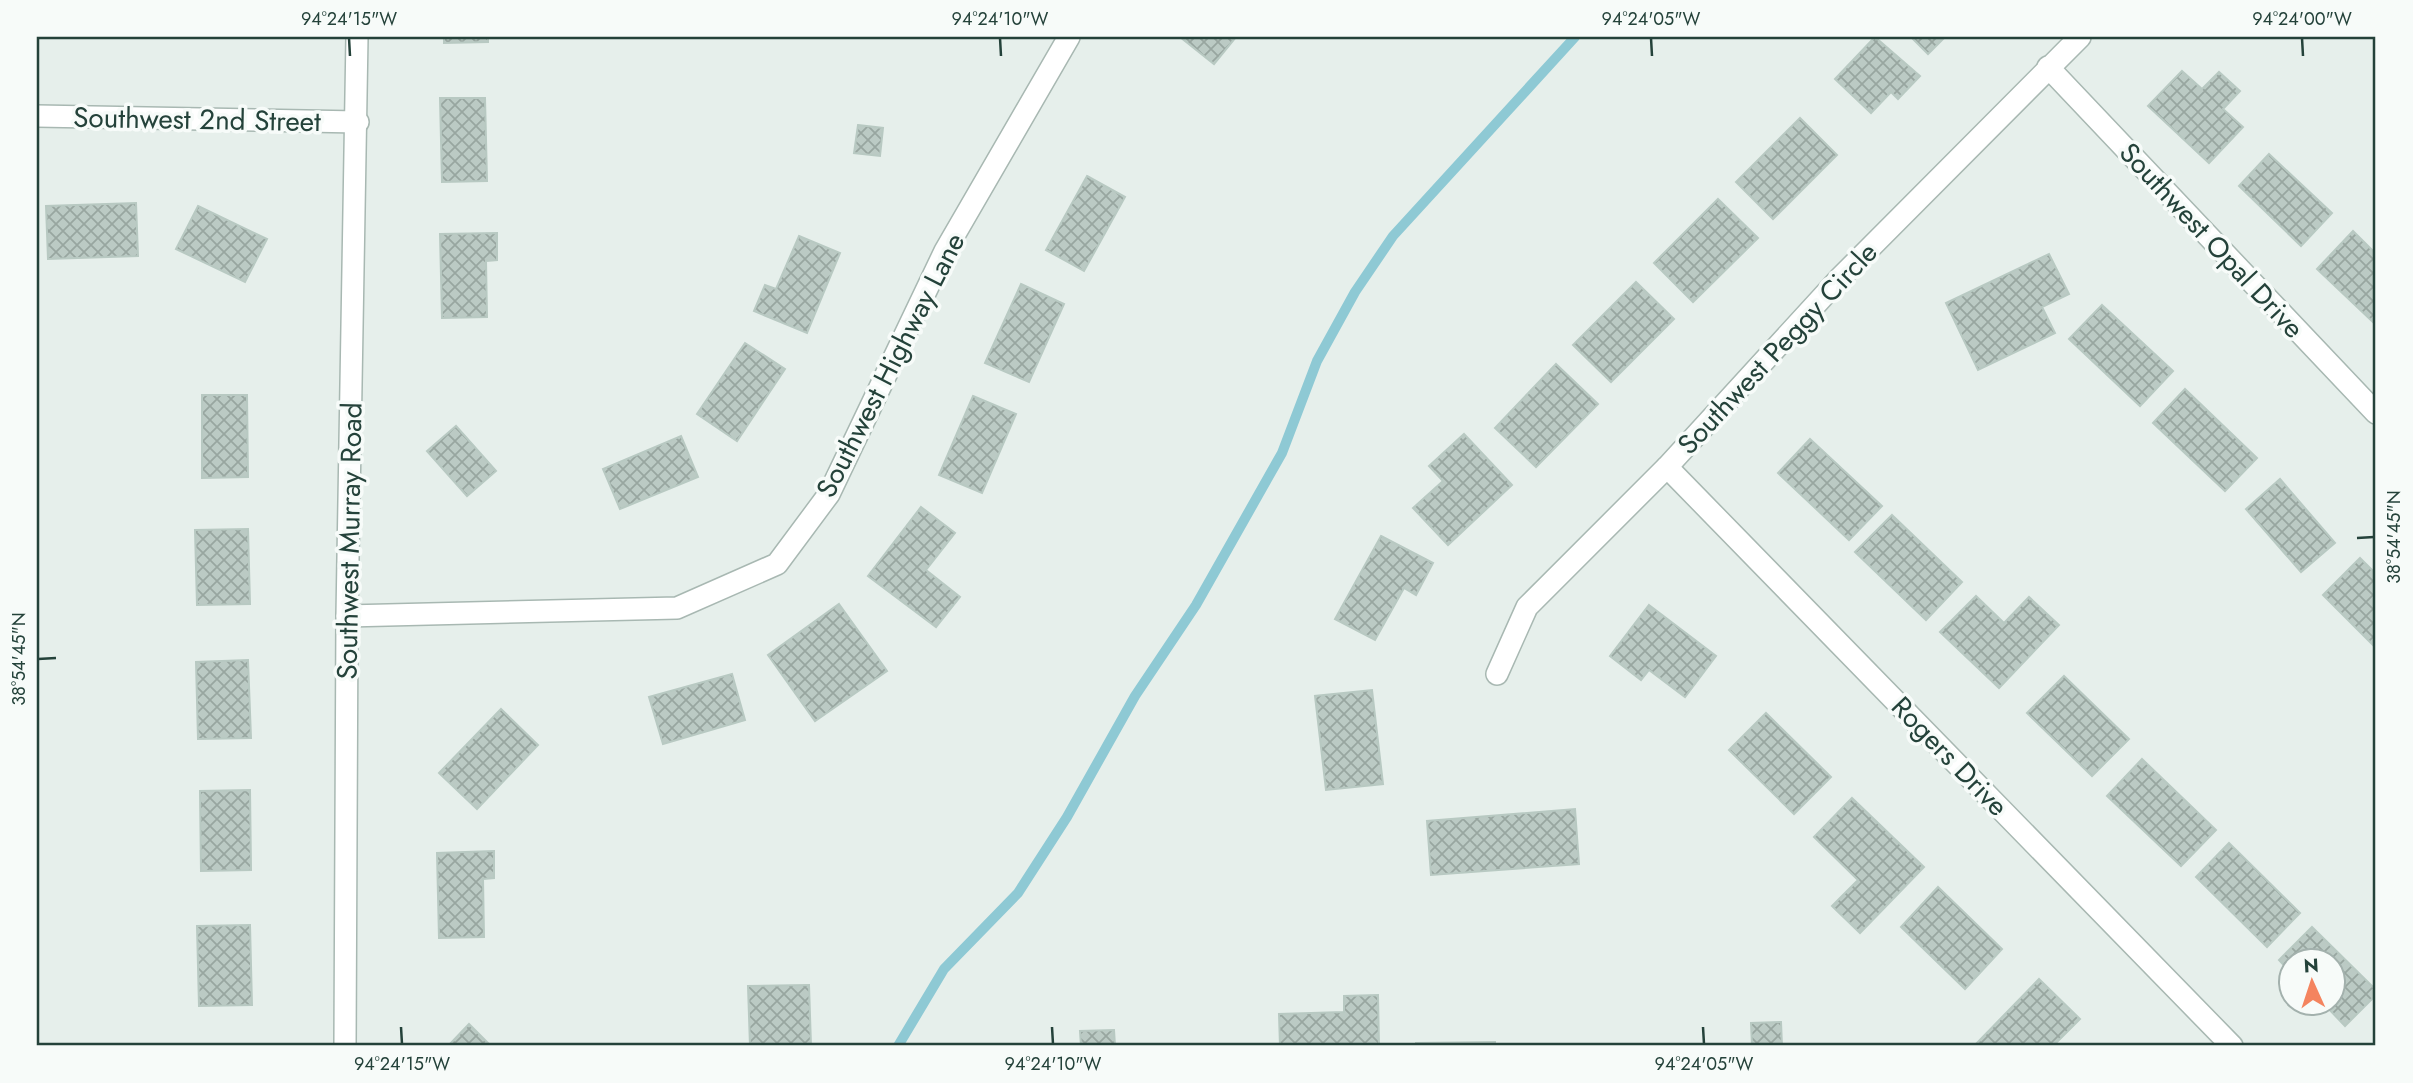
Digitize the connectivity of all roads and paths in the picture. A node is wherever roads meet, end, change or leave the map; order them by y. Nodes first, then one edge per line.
1 (357, 37) edge
2 (1069, 37) edge
3 (2080, 37) edge
4 (2048, 67) junction
5 (37, 116) edge
6 (358, 122) junction
7 (2376, 414) edge
8 (1667, 467) junction
9 (346, 616) junction
10 (1497, 674) dead end
11 (345, 1046) edge
12 (2232, 1046) edge

1 - 6 street, Southwest Murray Road
2 - 9 street, Southwest Highway Lane
3 - 4 street, Southwest Peggy Circle
4 - 7 street, Southwest Opal Drive
4 - 8 street, Southwest Peggy Circle
5 - 6 street, Southwest 2nd Street
6 - 9 street, Southwest Murray Road
8 - 10 street, Southwest Peggy Circle
8 - 12 street, Rogers Drive
9 - 11 street, Southwest Murray Road

